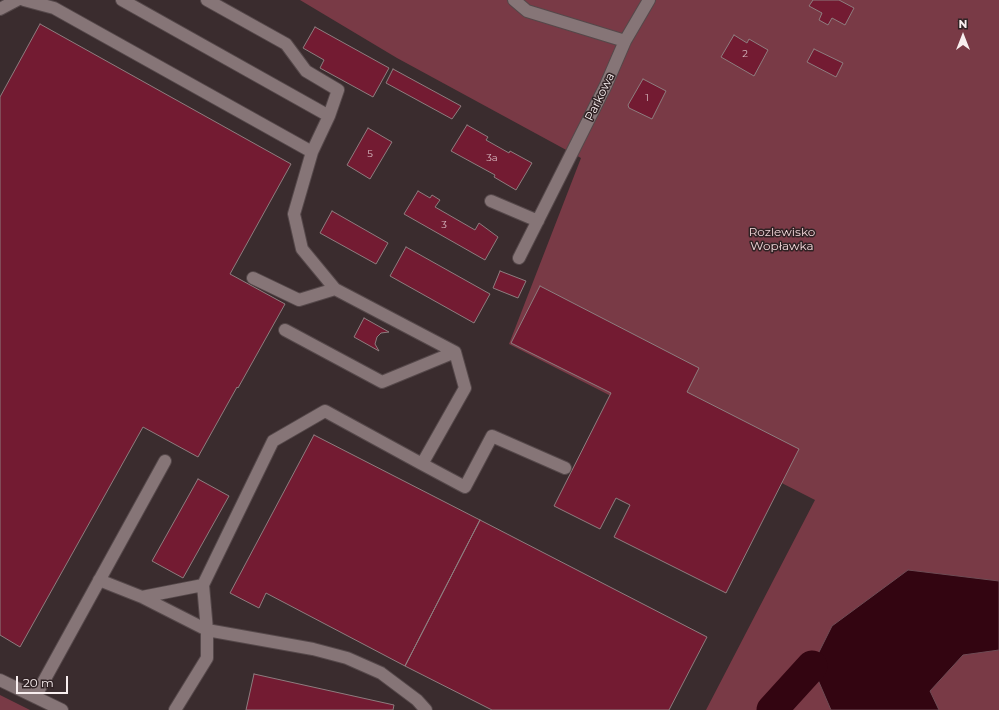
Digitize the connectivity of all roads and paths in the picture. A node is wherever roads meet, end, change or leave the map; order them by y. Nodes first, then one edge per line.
1 (17, 0) edge
2 (24, 0) edge
3 (122, 0) edge
4 (207, 0) edge
5 (514, 0) edge
6 (649, 0) edge
7 (57, 4) edge
8 (0, 9) edge
9 (625, 41) junction
10 (329, 116) junction
11 (312, 152) junction
12 (491, 201) dead end
13 (538, 221) junction
14 (519, 258) dead end
15 (252, 278) dead end
16 (336, 289) junction
17 (285, 330) dead end
18 (455, 352) junction
19 (165, 461) dead end
20 (422, 464) junction
21 (565, 468) dead end
22 (99, 580) junction
23 (203, 585) junction
24 (142, 597) junction
25 (207, 630) junction
26 (0, 680) edge
27 (35, 697) junction
28 (62, 710) edge
29 (175, 710) edge
30 (426, 710) edge

1 - 8 street
2 - 7 street
3 - 10 street
4 - 10 street
5 - 9 street
6 - 9 street, Parkowa
7 - 11 street
9 - 13 street, Parkowa
10 - 11 street
11 - 16 street
12 - 13 street
13 - 14 street, Parkowa
15 - 16 street
16 - 18 street
17 - 18 street
18 - 20 street
19 - 22 street
20 - 21 street
20 - 23 street
22 - 24 street
22 - 27 street
23 - 24 street
23 - 25 street
24 - 25 street
25 - 29 street
25 - 30 street
26 - 27 street
27 - 28 street

